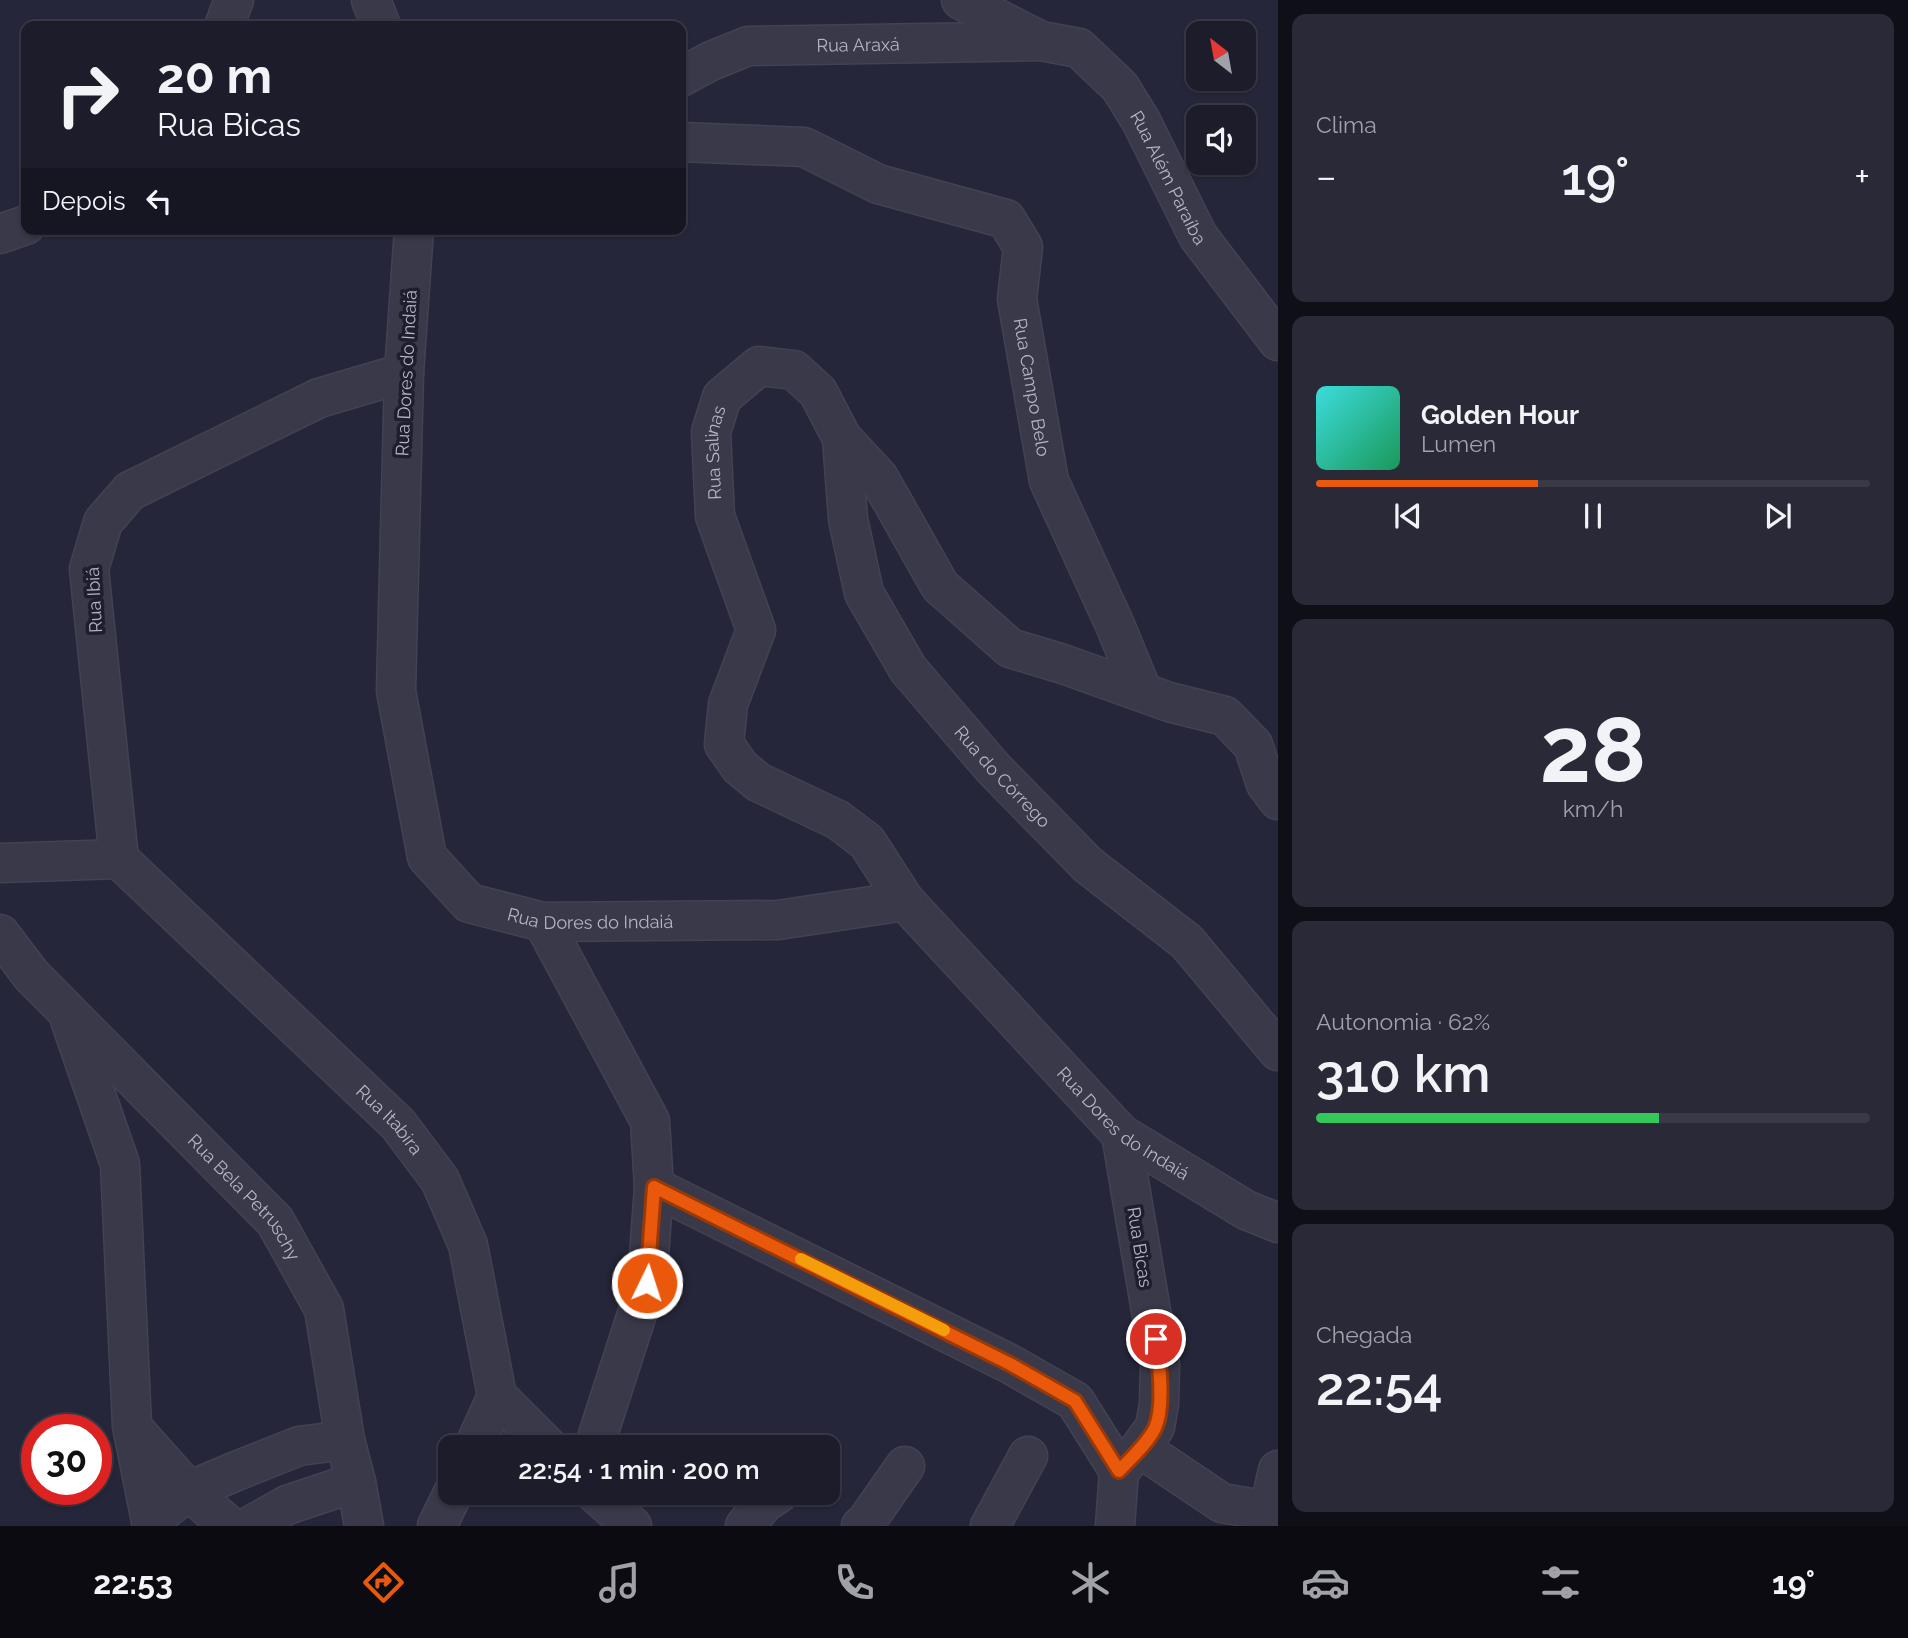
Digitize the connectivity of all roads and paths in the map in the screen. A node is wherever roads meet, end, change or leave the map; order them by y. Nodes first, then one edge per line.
1 (234, 0) edge
2 (371, 0) edge
3 (961, 0) edge
4 (225, 21) edge
5 (379, 21) edge
6 (1041, 41) junction
7 (686, 74) edge
8 (686, 142) edge
9 (21, 227) edge
10 (0, 234) edge
11 (414, 235) edge
12 (1278, 341) edge
13 (404, 373) junction
14 (842, 438) junction
15 (1142, 691) junction
16 (1278, 800) edge
17 (119, 859) junction
18 (0, 863) edge
19 (905, 901) junction
20 (543, 922) junction
21 (0, 934) edge
22 (67, 1012) junction
23 (1278, 1051) edge
24 (148, 1093) junction
25 (102, 1111) junction
26 (1121, 1135) junction
27 (654, 1187) junction
28 (1278, 1223) edge
29 (497, 1396) junction
30 (132, 1426) junction
31 (479, 1435) edge
32 (536, 1435) edge
33 (598, 1435) edge
34 (345, 1440) junction
35 (1028, 1456) dead end
36 (1129, 1460) junction
37 (905, 1466) dead end
38 (1278, 1470) edge
39 (356, 1482) junction
40 (189, 1491) junction
41 (447, 1505) edge
42 (608, 1505) edge
43 (762, 1505) edge
44 (1274, 1513) edge
45 (152, 1523) edge
46 (229, 1526) edge
47 (250, 1526) edge
48 (364, 1526) edge
49 (437, 1526) edge
50 (632, 1526) edge
51 (745, 1526) edge
52 (861, 1526) edge
53 (990, 1526) edge
54 (1115, 1526) edge

1 - 4 street
2 - 5 street
3 - 6 street
6 - 7 street, Rua Araxá
6 - 12 street, Rua Além Paraíba
8 - 15 street, Rua Campo Belo
9 - 10 street
11 - 13 street, Rua Dores do Indaiá
13 - 17 street, Rua Ibiá
13 - 20 street, Rua Dores do Indaiá
14 - 15 street, Rua Salinas
14 - 19 street, Rua Salinas
14 - 23 street, Rua do Córrego
15 - 16 street
17 - 18 street
17 - 29 street, Rua Itabira
19 - 20 street, Rua Dores do Indaiá
19 - 26 street, Rua Dores do Indaiá
20 - 27 street
21 - 22 street, Rua Bela Petruschy
22 - 24 street, Rua Bela Petruschy
22 - 25 street
24 - 25 street
24 - 34 street, Rua Bela Petruschy
25 - 30 street
26 - 28 street, Rua Dores do Indaiá
26 - 36 street, Rua Bicas
27 - 33 street
27 - 36 street
29 - 31 street
29 - 32 street
30 - 40 street
30 - 45 street
34 - 39 street, Rua Bela Petruschy
34 - 40 street
35 - 53 street
36 - 44 street
36 - 54 street, Rua Bicas
37 - 52 street
38 - 44 street
39 - 47 street
39 - 48 street, Rua Bela Petruschy
40 - 45 street
40 - 46 street
41 - 49 street
42 - 50 street
43 - 51 street

